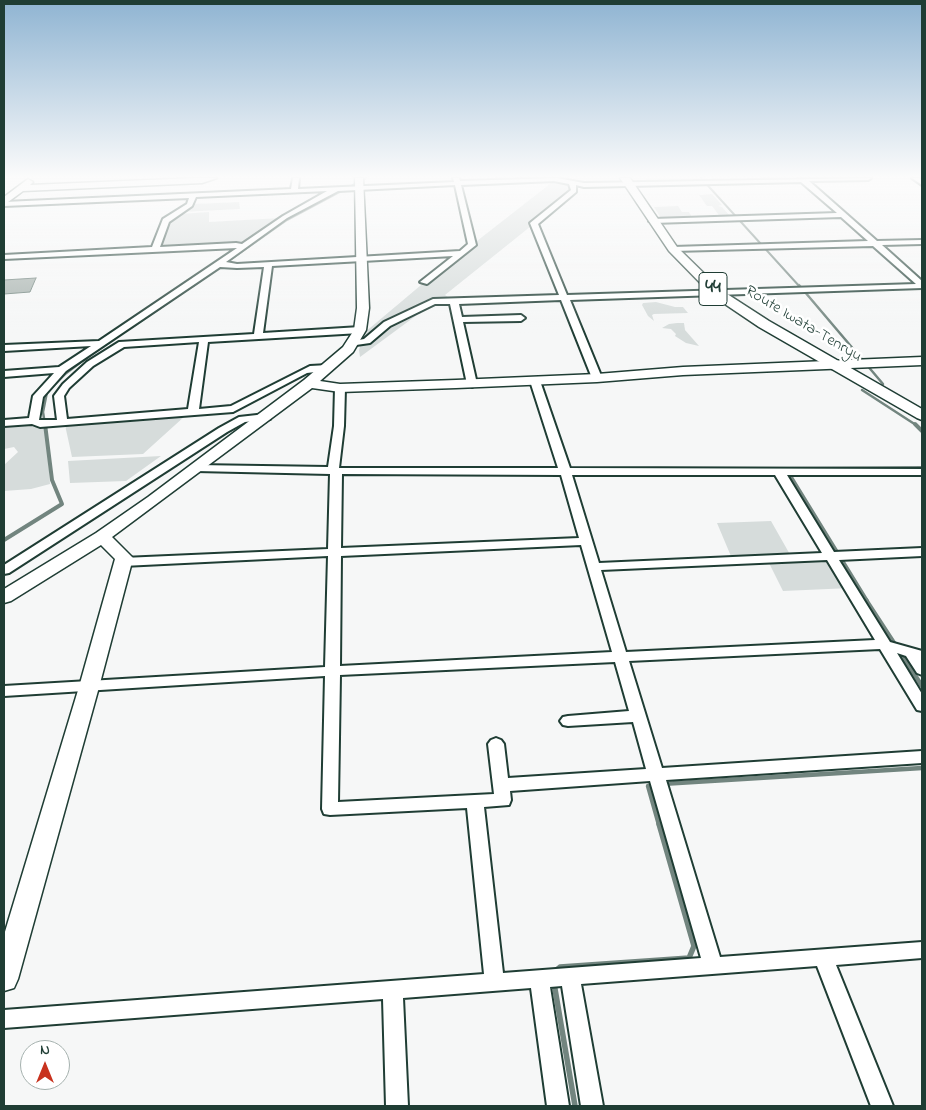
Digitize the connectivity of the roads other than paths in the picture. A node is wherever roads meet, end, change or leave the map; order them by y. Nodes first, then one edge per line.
1 (162, 230) edge
2 (267, 230) edge
3 (362, 230) edge
4 (468, 230) edge
5 (537, 230) edge
6 (659, 230) edge
7 (861, 230) edge
8 (922, 242) edge
9 (876, 243) junction
10 (243, 247) junction
11 (154, 249) junction
12 (673, 249) junction
13 (462, 253) junction
14 (4, 257) edge
15 (363, 258) junction
16 (218, 264) junction
17 (268, 264) junction
18 (424, 282) dead end
19 (922, 285) edge
20 (717, 292) junction
21 (564, 297) junction
22 (454, 300) junction
23 (521, 318) dead end
24 (458, 320) junction
25 (360, 330) junction
26 (258, 336) junction
27 (204, 339) junction
28 (98, 343) junction
29 (352, 344) junction
30 (4, 348) edge
31 (922, 361) edge
32 (834, 365) junction
33 (328, 368) junction
34 (61, 370) junction
35 (4, 374) edge
36 (597, 378) junction
37 (535, 381) junction
38 (309, 383) junction
39 (472, 384) junction
40 (340, 388) junction
41 (193, 412) junction
42 (922, 415) edge
43 (266, 417) junction
44 (34, 421) junction
45 (62, 422) junction
46 (4, 424) edge
47 (196, 468) junction
48 (336, 471) junction
49 (566, 471) junction
50 (779, 472) junction
51 (922, 472) edge
52 (102, 537) junction
53 (586, 541) junction
54 (922, 552) edge
55 (334, 553) junction
56 (831, 556) junction
57 (123, 562) junction
58 (593, 567) junction
59 (4, 570) edge
60 (4, 597) edge
61 (885, 645) junction
62 (917, 655) edge
63 (619, 656) junction
64 (922, 670) edge
65 (332, 671) junction
66 (89, 687) junction
67 (4, 691) edge
68 (922, 706) edge
69 (638, 716) junction
70 (568, 722) dead end
71 (496, 744) dead end
72 (922, 757) edge
73 (656, 775) junction
74 (501, 785) junction
75 (475, 802) junction
76 (922, 950) edge
77 (823, 957) junction
78 (713, 965) junction
79 (570, 976) junction
80 (4, 979) edge
81 (539, 979) junction
82 (495, 983) junction
83 (393, 990) junction
84 (4, 1019) edge
85 (397, 1106) edge
86 (558, 1106) edge
87 (592, 1106) edge
88 (882, 1106) edge

1 - 11 street
2 - 10 street
3 - 15 street
4 - 13 street
5 - 21 street
6 - 12 main road, Route Iwata-Tenryu / 44
7 - 9 street
8 - 9 street
9 - 12 street
9 - 19 street
10 - 11 street
10 - 16 street
11 - 14 street
12 - 20 main road, Route Iwata-Tenryu / 44
13 - 15 street
13 - 18 street
15 - 17 street
15 - 25 street
16 - 17 street
16 - 28 street
17 - 26 street
19 - 20 street
20 - 21 street
20 - 32 main road, Route Iwata-Tenryu / 44
21 - 22 street
21 - 36 street
22 - 24 street
22 - 29 street
23 - 24 street
24 - 39 street
25 - 26 street
25 - 29 street
26 - 27 street
27 - 41 street
27 - 45 street
28 - 30 street
28 - 34 street
29 - 33 street
31 - 32 street
32 - 36 street
32 - 42 main road, Route Iwata-Tenryu / 44
33 - 38 street
33 - 41 street
34 - 35 street
34 - 44 street
36 - 37 street
37 - 39 street
37 - 49 street
38 - 40 street
38 - 43 street
39 - 40 street
40 - 48 street
41 - 45 street
43 - 47 street
43 - 59 street
44 - 45 street
44 - 46 street
47 - 48 street
47 - 52 street
48 - 49 street
48 - 55 street
49 - 50 street
49 - 53 street
50 - 51 street
50 - 56 street
52 - 57 street
52 - 60 street
53 - 55 street
53 - 58 street
54 - 56 street
55 - 57 street
55 - 65 street
56 - 58 street
56 - 61 street
57 - 66 street
58 - 63 street
61 - 62 street
61 - 63 street
61 - 68 street
62 - 64 street
63 - 65 street
63 - 69 street
65 - 66 street
65 - 75 street
66 - 67 street
66 - 80 street
69 - 70 street
69 - 73 street
71 - 74 street
72 - 73 street
73 - 74 street
73 - 78 street
74 - 75 street
75 - 82 street
76 - 77 street
77 - 78 street
77 - 88 street
78 - 79 street
79 - 81 street
79 - 87 street
81 - 82 street
81 - 86 street
82 - 83 street
83 - 84 street
83 - 85 street

